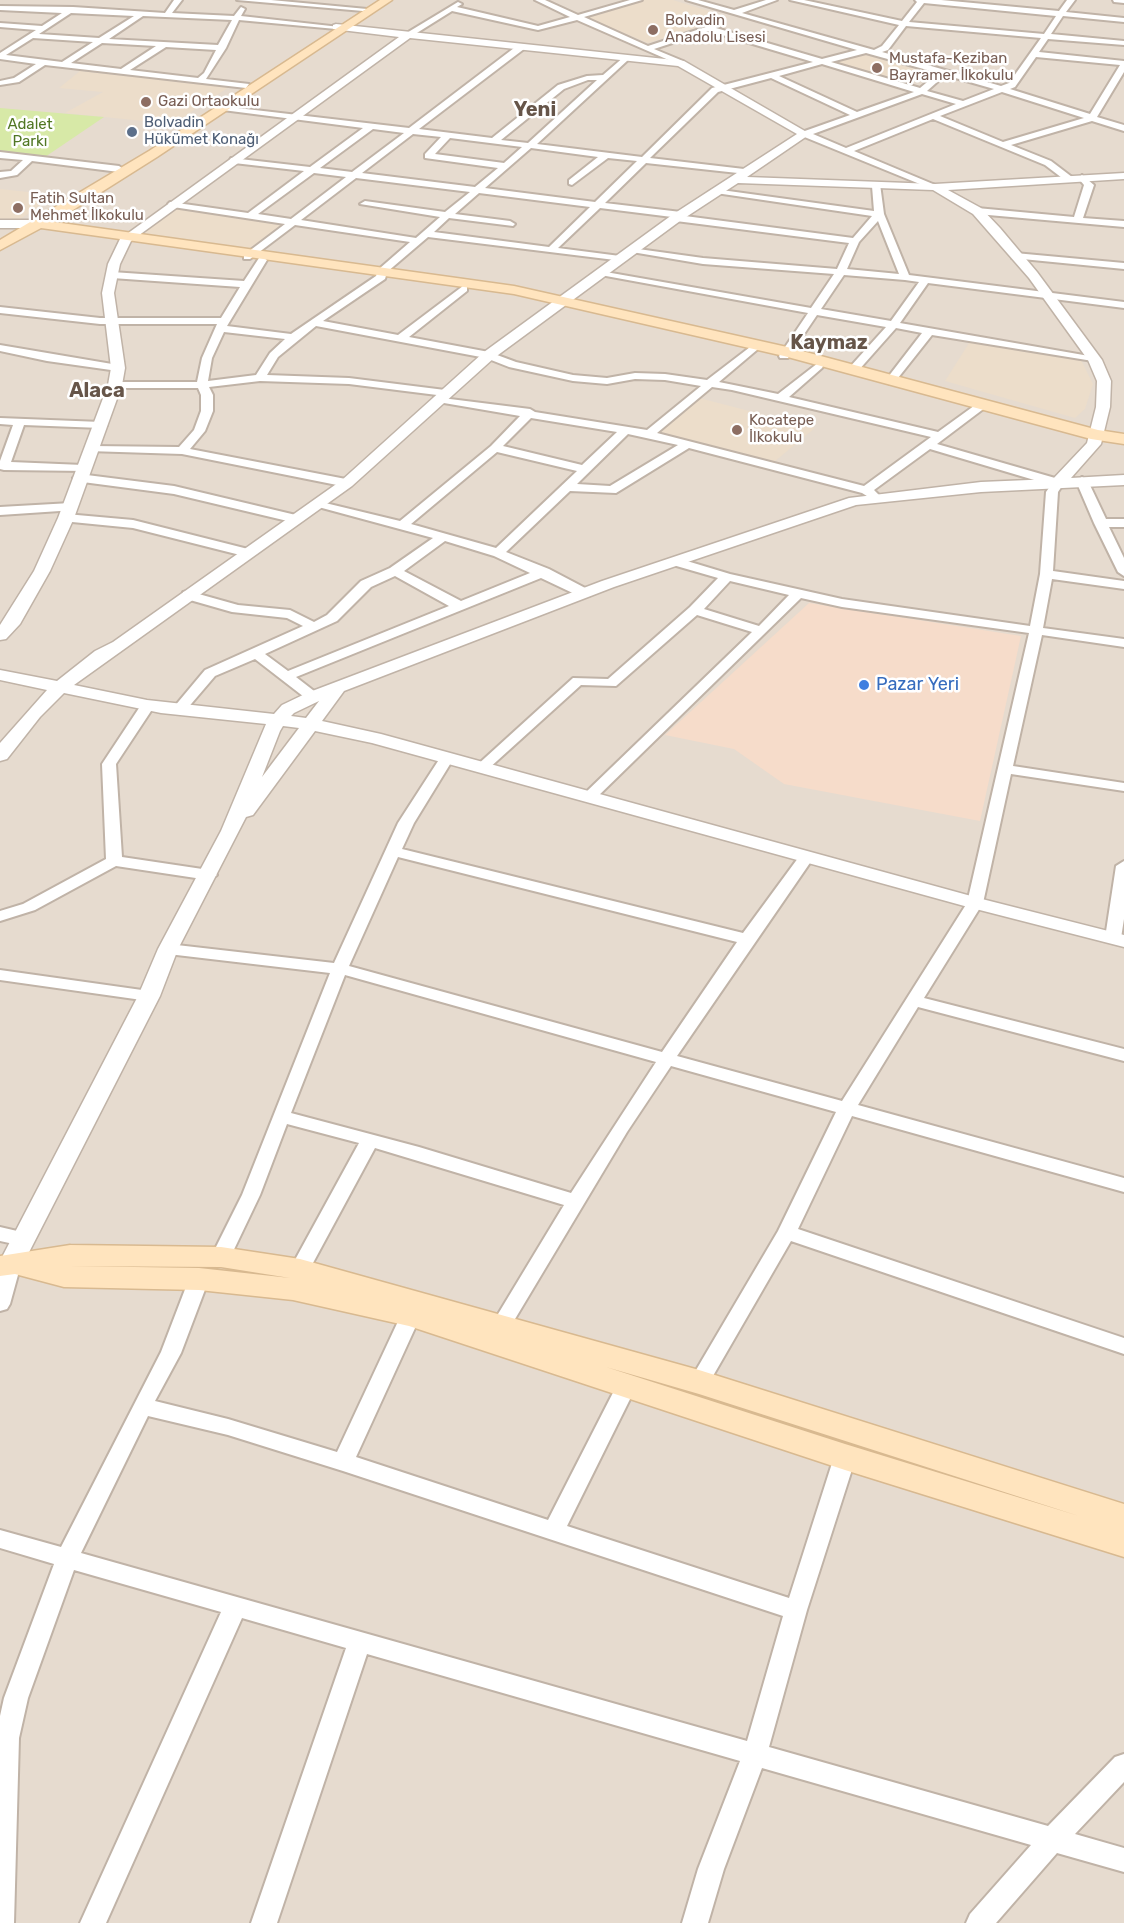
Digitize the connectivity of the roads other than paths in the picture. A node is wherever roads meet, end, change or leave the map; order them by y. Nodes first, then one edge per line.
1 (52, 0) edge
2 (178, 0) edge
3 (243, 0) edge
4 (377, 0) edge
5 (387, 0) edge
6 (463, 0) edge
7 (542, 0) edge
8 (638, 0) edge
9 (690, 0) edge
10 (794, 0) edge
11 (921, 0) edge
12 (1071, 0) edge
13 (1117, 0) edge
14 (768, 1) edge
15 (1124, 1) edge
16 (0, 8) edge
17 (47, 8) junction
18 (450, 8) junction
19 (73, 9) junction
20 (363, 9) junction
21 (143, 13) junction
22 (732, 13) junction
23 (1062, 14) junction
24 (167, 15) junction
25 (577, 17) junction
26 (746, 17) junction
27 (237, 18) junction
28 (1124, 20) edge
29 (904, 24) junction
30 (0, 25) edge
31 (44, 28) junction
32 (340, 28) junction
33 (708, 28) junction
34 (409, 34) junction
35 (1047, 35) junction
36 (33, 36) junction
37 (101, 41) junction
38 (1124, 43) edge
39 (163, 45) junction
40 (520, 47) junction
41 (222, 48) junction
42 (648, 48) junction
43 (873, 51) junction
44 (1034, 54) junction
45 (0, 56) edge
46 (625, 58) junction
47 (44, 62) junction
48 (680, 63) junction
49 (822, 63) junction
50 (64, 64) junction
51 (1124, 64) edge
52 (122, 72) junction
53 (944, 72) junction
54 (771, 75) junction
55 (605, 77) junction
56 (200, 80) junction
57 (0, 83) edge
58 (246, 86) junction
59 (725, 86) junction
60 (1005, 90) junction
61 (921, 92) junction
62 (967, 105) junction
63 (220, 108) junction
64 (295, 116) junction
65 (859, 116) junction
66 (934, 117) junction
67 (1092, 118) junction
68 (371, 126) junction
69 (1124, 128) edge
70 (412, 131) junction
71 (805, 134) junction
72 (448, 135) junction
73 (494, 141) junction
74 (530, 145) junction
75 (1002, 145) junction
76 (848, 150) junction
77 (0, 155) edge
78 (606, 155) junction
79 (31, 158) junction
80 (234, 160) junction
81 (645, 160) junction
82 (506, 166) junction
83 (119, 169) junction
84 (313, 170) junction
85 (0, 176) edge
86 (353, 176) junction
87 (739, 176) junction
88 (1124, 176) edge
89 (1082, 178) junction
90 (1069, 179) junction
91 (572, 182) dead end
92 (877, 186) junction
93 (935, 187) junction
94 (477, 190) junction
95 (714, 192) junction
96 (173, 204) junction
97 (365, 204) dead end
98 (600, 205) junction
99 (977, 211) junction
100 (879, 214) junction
101 (251, 215) junction
102 (449, 216) junction
103 (679, 217) junction
104 (1078, 220) junction
105 (295, 222) junction
106 (0, 224) edge
107 (510, 224) dead end
108 (1124, 224) edge
109 (34, 226) junction
110 (0, 228) edge
111 (128, 237) junction
112 (423, 237) junction
113 (855, 241) junction
114 (0, 246) edge
115 (551, 250) junction
116 (625, 255) junction
117 (254, 256) junction
118 (1015, 256) junction
119 (1124, 266) edge
120 (840, 273) junction
121 (381, 274) junction
122 (600, 274) junction
123 (112, 275) junction
124 (905, 277) junction
125 (925, 280) junction
126 (247, 284) junction
127 (463, 289) junction
128 (1047, 296) junction
129 (563, 301) junction
130 (1124, 305) edge
131 (0, 310) edge
132 (816, 310) junction
133 (113, 322) junction
134 (315, 323) junction
135 (895, 323) junction
136 (223, 325) junction
137 (930, 330) junction
138 (293, 337) junction
139 (400, 338) junction
140 (754, 347) junction
141 (0, 348) edge
142 (785, 354) junction
143 (489, 355) junction
144 (1095, 360) junction
145 (818, 366) junction
146 (117, 368) junction
147 (853, 370) junction
148 (260, 378) junction
149 (890, 381) junction
150 (711, 383) junction
151 (202, 385) junction
152 (115, 386) junction
153 (441, 396) junction
154 (781, 398) junction
155 (978, 408) junction
156 (530, 412) junction
157 (0, 421) edge
158 (20, 421) junction
159 (101, 425) junction
160 (627, 429) junction
161 (649, 434) junction
162 (938, 435) junction
163 (1096, 439) junction
164 (1124, 439) edge
165 (689, 444) junction
166 (926, 444) junction
167 (92, 448) junction
168 (495, 448) junction
169 (1124, 450) edge
170 (182, 451) junction
171 (2, 466) edge
172 (583, 469) junction
173 (81, 473) junction
174 (1124, 480) edge
175 (1082, 482) junction
176 (347, 483) junction
177 (1058, 483) junction
178 (566, 487) junction
179 (870, 494) junction
180 (317, 505) junction
181 (0, 511) edge
182 (69, 512) junction
183 (296, 519) junction
184 (1100, 523) junction
185 (1124, 523) edge
186 (402, 525) junction
187 (443, 537) junction
188 (248, 553) junction
189 (498, 553) junction
190 (677, 562) junction
191 (394, 571) junction
192 (544, 572) junction
193 (1124, 572) edge
194 (1046, 574) junction
195 (727, 577) junction
196 (1124, 585) edge
197 (584, 593) junction
198 (797, 594) junction
199 (188, 595) junction
200 (460, 606) junction
201 (695, 610) junction
202 (312, 626) junction
203 (1036, 631) junction
204 (761, 632) junction
205 (0, 634) edge
206 (1124, 643) edge
207 (256, 652) junction
208 (0, 675) edge
209 (286, 676) junction
210 (59, 688) junction
211 (337, 689) junction
212 (313, 697) junction
213 (148, 705) junction
214 (181, 707) junction
215 (275, 725) junction
216 (307, 730) junction
217 (0, 755) edge
218 (445, 762) junction
219 (482, 767) junction
220 (1006, 769) junction
221 (1124, 787) edge
222 (589, 797) junction
223 (231, 831) junction
224 (393, 851) junction
225 (806, 857) junction
226 (114, 861) junction
227 (1124, 866) edge
228 (209, 875) junction
229 (975, 903) junction
230 (0, 916) edge
231 (747, 939) junction
232 (1119, 939) edge
233 (168, 949) junction
234 (342, 969) junction
235 (0, 975) edge
236 (149, 996) junction
237 (915, 1001) junction
238 (1124, 1055) edge
239 (668, 1057) junction
240 (847, 1108) junction
241 (281, 1116) junction
242 (370, 1140) junction
243 (1124, 1185) edge
244 (574, 1201) junction
245 (787, 1232) junction
246 (0, 1234) edge
247 (12, 1256) edge
248 (221, 1257) junction
249 (300, 1269) junction
250 (199, 1279) junction
251 (0, 1304) edge
252 (411, 1315) junction
253 (502, 1324) junction
254 (1124, 1346) edge
255 (699, 1382) junction
256 (627, 1385) junction
257 (142, 1406) junction
258 (845, 1457) junction
259 (344, 1462) junction
260 (1124, 1517) edge
261 (554, 1530) junction
262 (0, 1539) edge
263 (1124, 1543) edge
264 (68, 1556) junction
265 (236, 1605) junction
266 (796, 1610) junction
267 (360, 1640) junction
268 (755, 1754) junction
269 (1124, 1765) edge
270 (1052, 1840) junction
271 (1124, 1860) edge
272 (1, 1923) edge
273 (93, 1923) edge
274 (264, 1923) edge
275 (695, 1923) edge
276 (980, 1923) edge

1 - 17 street
2 - 24 street
3 - 20 street
3 - 27 street
4 - 20 main road
5 - 32 main road
6 - 18 street
7 - 25 street
8 - 25 street
9 - 22 street
10 - 29 street
11 - 23 street
11 - 29 street
12 - 23 street
13 - 15 street
14 - 22 street
16 - 17 street
17 - 19 street
18 - 25 street
18 - 34 street
19 - 21 street
19 - 31 street
20 - 32 main road
21 - 24 street
21 - 37 street
22 - 26 street
23 - 28 street
23 - 35 street
24 - 27 street
25 - 42 street
26 - 33 street
26 - 43 street
27 - 32 street
27 - 41 street
29 - 35 street
29 - 43 street
30 - 31 street
31 - 36 street
32 - 34 street
32 - 58 main road
32 - 63 main road
33 - 42 street
33 - 49 street
34 - 40 street
34 - 64 street
35 - 38 street
35 - 44 street
36 - 37 street
36 - 45 street
37 - 39 street
37 - 50 street
39 - 41 street
39 - 52 street
40 - 46 street
40 - 70 street
41 - 56 street
42 - 48 street
43 - 49 street
43 - 53 street
44 - 51 street
44 - 60 street
45 - 47 street
46 - 48 street
46 - 55 street
47 - 50 street
47 - 57 street
48 - 59 street
49 - 54 street
49 - 61 street
50 - 52 street
51 - 67 street
52 - 56 street
53 - 60 street
53 - 61 street
54 - 59 street
54 - 65 street
55 - 73 street
55 - 74 street
56 - 58 street
58 - 63 main road
59 - 71 street
59 - 81 street
60 - 62 street
60 - 67 street
61 - 62 street
61 - 65 street
62 - 66 street
63 - 64 street
63 - 83 main road
63 - 109 main road
64 - 68 street
64 - 80 street
65 - 71 street
66 - 75 street
66 - 76 street
67 - 69 street
67 - 75 street
68 - 70 street
68 - 84 street
70 - 72 street
70 - 86 street
71 - 76 street
71 - 87 street
72 - 73 street
72 - 82 street
73 - 74 street
74 - 78 street
74 - 82 street
75 - 90 street
76 - 93 street
77 - 79 street
78 - 81 street
78 - 91 street
79 - 83 street
79 - 85 street
80 - 84 street
80 - 96 street
81 - 87 street
81 - 98 street
82 - 94 street
83 - 109 main road
84 - 86 street
84 - 101 street
86 - 94 street
86 - 105 street
87 - 92 street
87 - 95 street
88 - 89 street
89 - 90 street
89 - 104 street
90 - 93 street
92 - 93 street
92 - 100 street
93 - 99 street
94 - 98 street
94 - 102 street
95 - 100 street
95 - 103 street
96 - 101 street
96 - 111 street
97 - 102 street
98 - 103 street
98 - 115 street
99 - 104 street
99 - 118 street
100 - 113 street
100 - 124 street
101 - 105 street
102 - 107 street
102 - 112 street
103 - 113 street
103 - 116 street
104 - 108 street
105 - 112 street
105 - 117 street
106 - 109 street
109 - 110 street
109 - 111 main road
109 - 114 main road
111 - 117 main road
111 - 123 street
112 - 115 street
112 - 121 street
113 - 120 street
115 - 116 street
116 - 120 street
116 - 122 street
117 - 121 main road
117 - 126 street
118 - 119 street
118 - 128 street
120 - 124 street
120 - 132 street
121 - 127 main road
121 - 129 main road
121 - 134 street
122 - 129 street
122 - 132 street
123 - 126 street
123 - 133 street
124 - 125 street
125 - 128 street
125 - 135 street
126 - 136 street
127 - 129 main road
127 - 139 street
128 - 130 street
128 - 144 street
129 - 140 main road
129 - 143 street
131 - 133 street
132 - 135 street
132 - 142 street
133 - 136 street
133 - 146 street
134 - 138 street
134 - 139 street
135 - 137 street
135 - 147 street
136 - 138 street
136 - 151 street
137 - 144 street
137 - 149 street
138 - 148 street
139 - 143 street
140 - 142 main road
140 - 150 street
141 - 146 street
142 - 145 main road
142 - 147 main road
143 - 150 street
143 - 153 street
144 - 163 street
145 - 154 street
145 - 155 main road
146 - 152 street
147 - 149 main road
148 - 151 street
148 - 153 street
149 - 155 main road
150 - 154 street
150 - 161 street
151 - 152 street
151 - 170 street
152 - 159 street
153 - 156 street
153 - 176 street
154 - 162 street
155 - 162 street
155 - 163 main road
156 - 160 street
156 - 168 street
157 - 158 street
158 - 159 street
158 - 171 street
159 - 167 street
160 - 161 street
160 - 172 street
161 - 165 street
162 - 166 street
163 - 164 main road
163 - 169 main road
163 - 177 street
165 - 178 street
165 - 179 street
166 - 177 street
166 - 179 street
167 - 170 street
167 - 173 street
168 - 172 street
168 - 186 street
170 - 176 street
171 - 173 street
172 - 178 street
173 - 182 street
173 - 183 street
174 - 175 street
175 - 177 street
175 - 184 street
176 - 180 street
177 - 179 street
177 - 194 street
178 - 189 street
179 - 190 street
180 - 183 street
180 - 186 street
181 - 182 street
182 - 188 street
182 - 205 street
183 - 188 street
184 - 185 street
184 - 193 street
186 - 187 street
187 - 189 street
187 - 191 street
188 - 199 street
189 - 192 street
190 - 195 street
190 - 197 street
191 - 200 street
191 - 202 street
192 - 197 street
192 - 200 street
194 - 196 street
194 - 203 street
195 - 198 street
195 - 201 street
197 - 211 street
198 - 203 street
198 - 204 street
199 - 202 street
199 - 210 street
200 - 209 street
201 - 204 street
201 - 219 street
202 - 207 street
203 - 206 street
203 - 220 street
204 - 222 street
207 - 209 street
207 - 214 street
208 - 210 street
209 - 212 street
210 - 213 street
210 - 217 street
211 - 212 street
211 - 216 street
212 - 215 street
213 - 214 street
213 - 215 street
213 - 226 street
214 - 215 street
215 - 216 street
215 - 223 street
216 - 218 street
216 - 219 street
216 - 223 street
218 - 219 street
218 - 224 street
219 - 222 street
220 - 221 street
220 - 229 street
222 - 225 street
223 - 228 street
224 - 231 street
224 - 234 street
225 - 229 street
225 - 231 street
226 - 228 street
226 - 230 street
227 - 232 street
228 - 233 street
229 - 232 street
229 - 237 street
231 - 239 street
233 - 234 street
233 - 236 street
234 - 239 street
234 - 241 street
235 - 236 street
236 - 247 street
237 - 238 street
237 - 240 street
239 - 240 street
239 - 244 street
240 - 243 street
240 - 245 street
241 - 242 street
241 - 248 street
242 - 244 street
242 - 249 street
244 - 253 street
245 - 254 street
245 - 255 street
246 - 247 street
247 - 248 main road
247 - 250 main road
247 - 251 street
248 - 249 main road
249 - 253 main road
250 - 252 main road
250 - 257 street
252 - 256 main road
252 - 259 street
253 - 255 main road
255 - 260 main road
256 - 258 main road
256 - 261 street
257 - 259 street
257 - 264 street
258 - 263 main road
258 - 266 street
259 - 261 street
261 - 266 street
262 - 264 street
264 - 265 street
264 - 272 street
265 - 267 street
265 - 273 street
266 - 268 street
267 - 268 street
267 - 274 street
268 - 270 street
268 - 275 street
269 - 270 street
270 - 271 street
270 - 276 street

